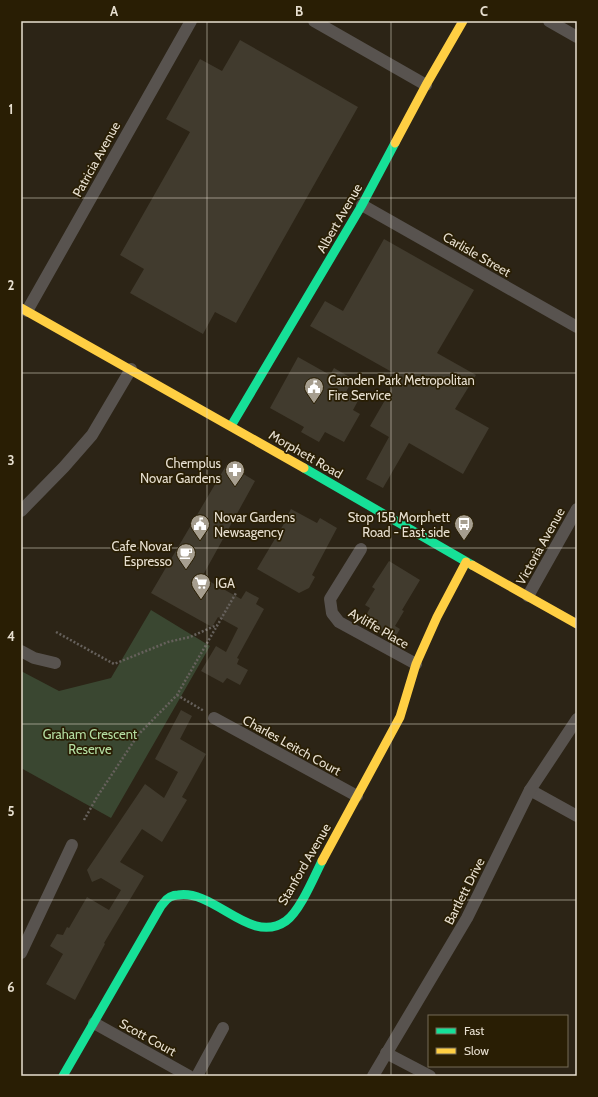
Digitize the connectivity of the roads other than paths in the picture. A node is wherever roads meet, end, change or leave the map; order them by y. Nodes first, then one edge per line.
1 (191, 21) edge
2 (314, 21) edge
3 (463, 21) edge
4 (549, 21) edge
5 (577, 37) edge
6 (426, 85) junction
7 (362, 205) junction
8 (24, 310) edge
9 (577, 327) edge
10 (131, 369) junction
11 (231, 426) junction
12 (577, 509) edge
13 (21, 511) edge
14 (360, 549) dead end
15 (466, 562) junction
16 (528, 596) junction
17 (577, 624) edge
18 (21, 651) edge
19 (56, 663) dead end
20 (416, 664) junction
21 (209, 714) road end
22 (577, 719) edge
23 (530, 790) junction
24 (357, 796) junction
25 (577, 816) edge
26 (72, 845) dead end
27 (21, 953) edge
28 (94, 1023) junction
29 (224, 1028) dead end
30 (386, 1053) junction
31 (63, 1076) edge
32 (189, 1076) edge
33 (197, 1076) edge
34 (373, 1076) edge
35 (430, 1076) edge

1 - 8 street, Patricia Avenue
2 - 6 street
3 - 6 street, Albert Avenue
4 - 5 street
6 - 7 street, Albert Avenue
7 - 9 street, Carlisle Street
7 - 11 street, Albert Avenue
8 - 10 street, Morphett Road
10 - 11 street, Morphett Road
10 - 13 street
11 - 15 street, Morphett Road
12 - 16 street, Victoria Avenue
14 - 20 street, Ayliffe Place
15 - 16 street, Morphett Road
15 - 20 street, Stanford Avenue
16 - 17 street, Morphett Road
18 - 19 street
20 - 24 street, Stanford Avenue
21 - 24 street, Charles Leitch Court
22 - 23 street, Bartlett Drive
23 - 25 street
23 - 30 street, Bartlett Drive
24 - 28 street, Stanford Avenue
26 - 27 street
28 - 31 street, Stanford Avenue
28 - 32 street, Scott Court
29 - 33 street
30 - 34 street, Bartlett Drive
30 - 35 street

